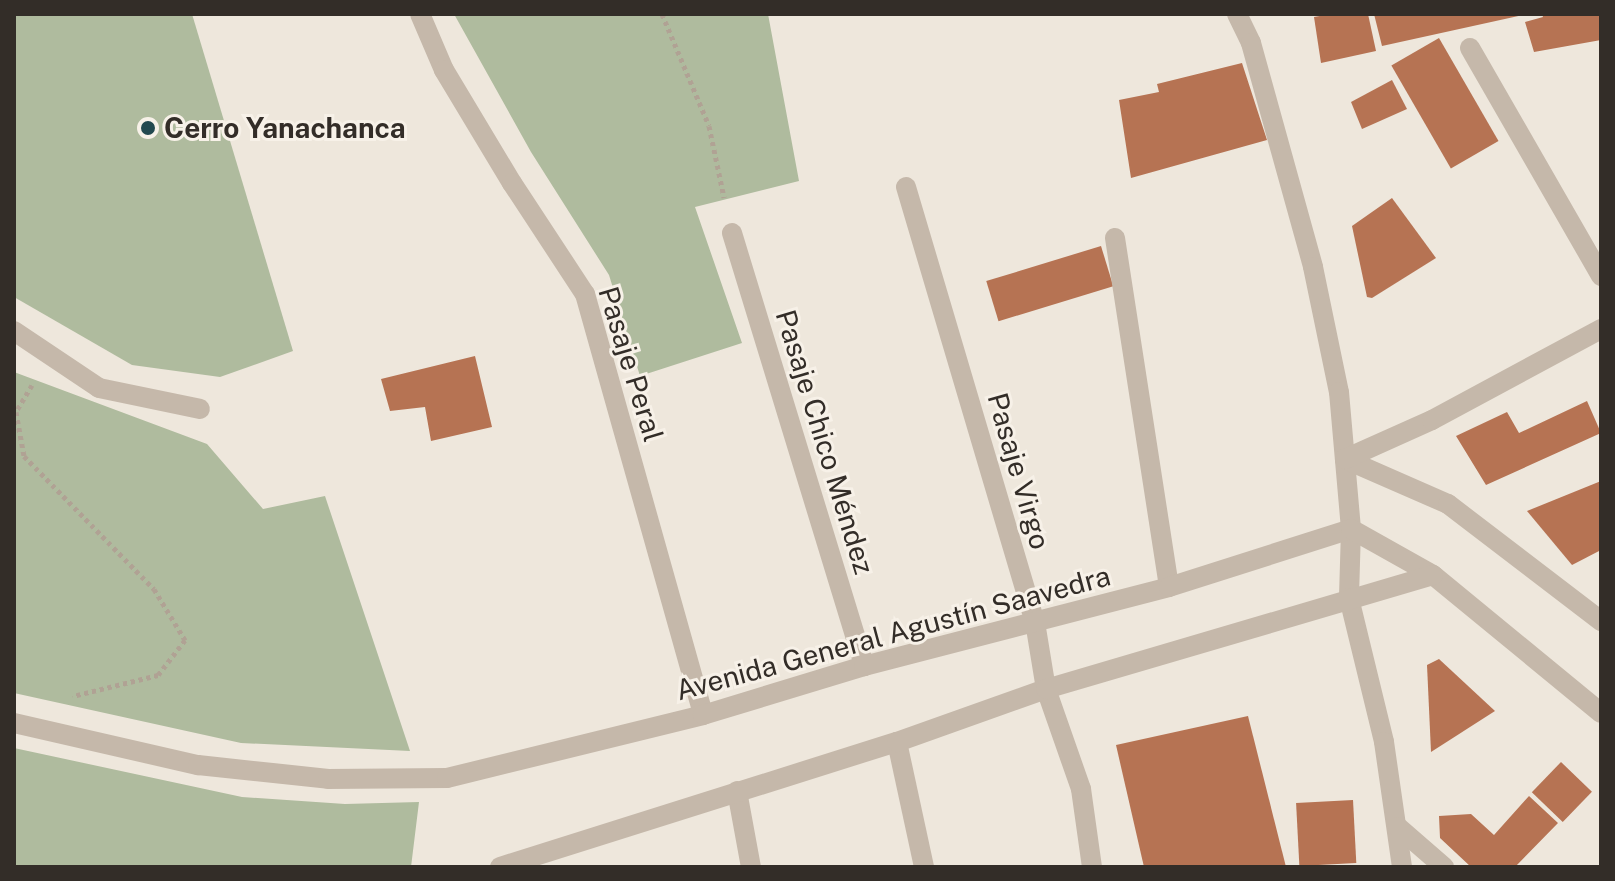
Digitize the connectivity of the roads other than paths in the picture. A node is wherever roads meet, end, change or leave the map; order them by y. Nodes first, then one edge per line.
1 (420, 14) edge
2 (1237, 14) edge
3 (1470, 48) dead end
4 (906, 187) dead end
5 (732, 233) road end
6 (1115, 238) dead end
7 (1601, 276) edge
8 (1601, 329) edge
9 (14, 331) edge
10 (200, 409) dead end
11 (1345, 459) junction
12 (1351, 529) junction
13 (1433, 575) junction
14 (1169, 587) junction
15 (1349, 598) junction
16 (1601, 621) edge
17 (1035, 622) junction
18 (864, 666) junction
19 (1046, 689) junction
20 (1601, 713) edge
21 (703, 715) junction
22 (14, 723) edge
23 (897, 742) junction
24 (737, 791) junction
25 (1398, 827) junction
26 (500, 867) edge
27 (751, 867) edge
28 (924, 867) edge
29 (1092, 867) edge
30 (1402, 867) edge
31 (1444, 867) edge

1 - 21 street, Pasaje Peral
2 - 11 street
3 - 7 street
4 - 17 street, Pasaje Virgo
5 - 18 street, Pasaje Chico Méndez
6 - 14 street
8 - 11 street
9 - 10 street
11 - 12 street
11 - 16 street
12 - 13 street
12 - 14 street, Avenida General Agustín Saavedra
12 - 15 street
13 - 15 street
13 - 20 street
14 - 17 street, Avenida General Agustín Saavedra
15 - 19 street
15 - 25 street
17 - 18 street, Avenida General Agustín Saavedra
17 - 19 street, Pasaje Virgo
18 - 21 street, Avenida General Agustín Saavedra
19 - 23 street
19 - 29 street, Pasaje Virgo
21 - 22 street, Avenida General Agustín Saavedra
23 - 24 street
23 - 28 street
24 - 26 street
24 - 27 street
25 - 30 street
25 - 31 street

